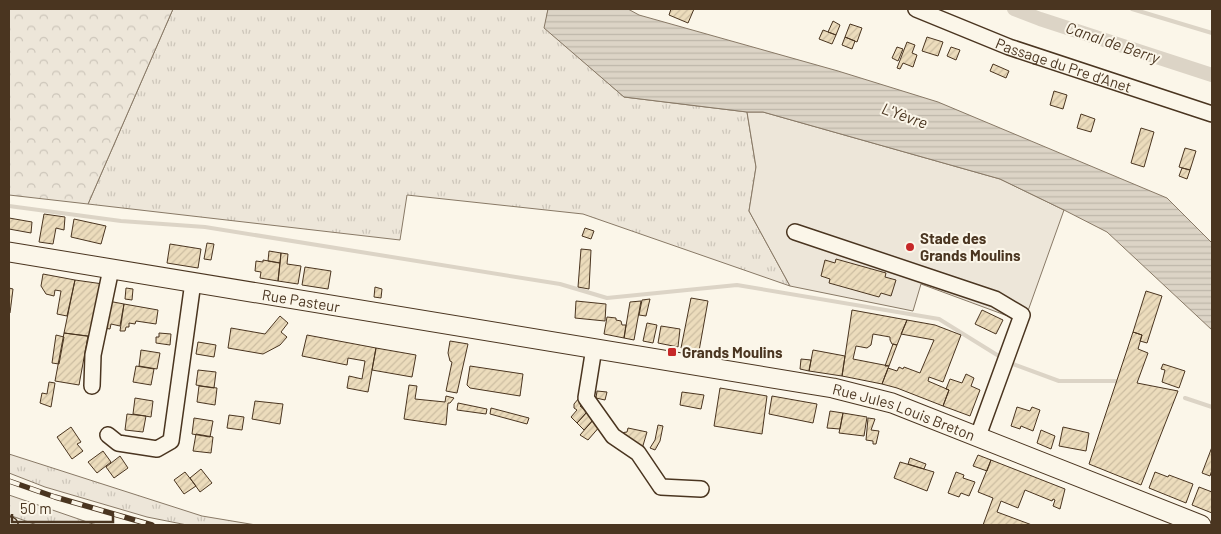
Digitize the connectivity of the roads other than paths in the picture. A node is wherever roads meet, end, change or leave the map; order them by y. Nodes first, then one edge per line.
1 (916, 9) edge
2 (1212, 114) edge
3 (795, 232) dead end
4 (9, 252) edge
5 (111, 269) junction
6 (193, 282) junction
7 (594, 348) junction
8 (92, 386) dead end
9 (108, 435) dead end
10 (978, 436) junction
11 (701, 489) dead end
12 (1201, 525) edge

1 - 2 street, Passage du Pre d’Anet
3 - 10 street
4 - 5 main road, Rue Pasteur
5 - 6 main road, Rue Pasteur
5 - 8 street
6 - 7 main road, Rue Pasteur
6 - 9 street
7 - 10 main road, Rue Jules Louis Breton
7 - 11 street
10 - 12 main road, Rue Jules Louis Breton

